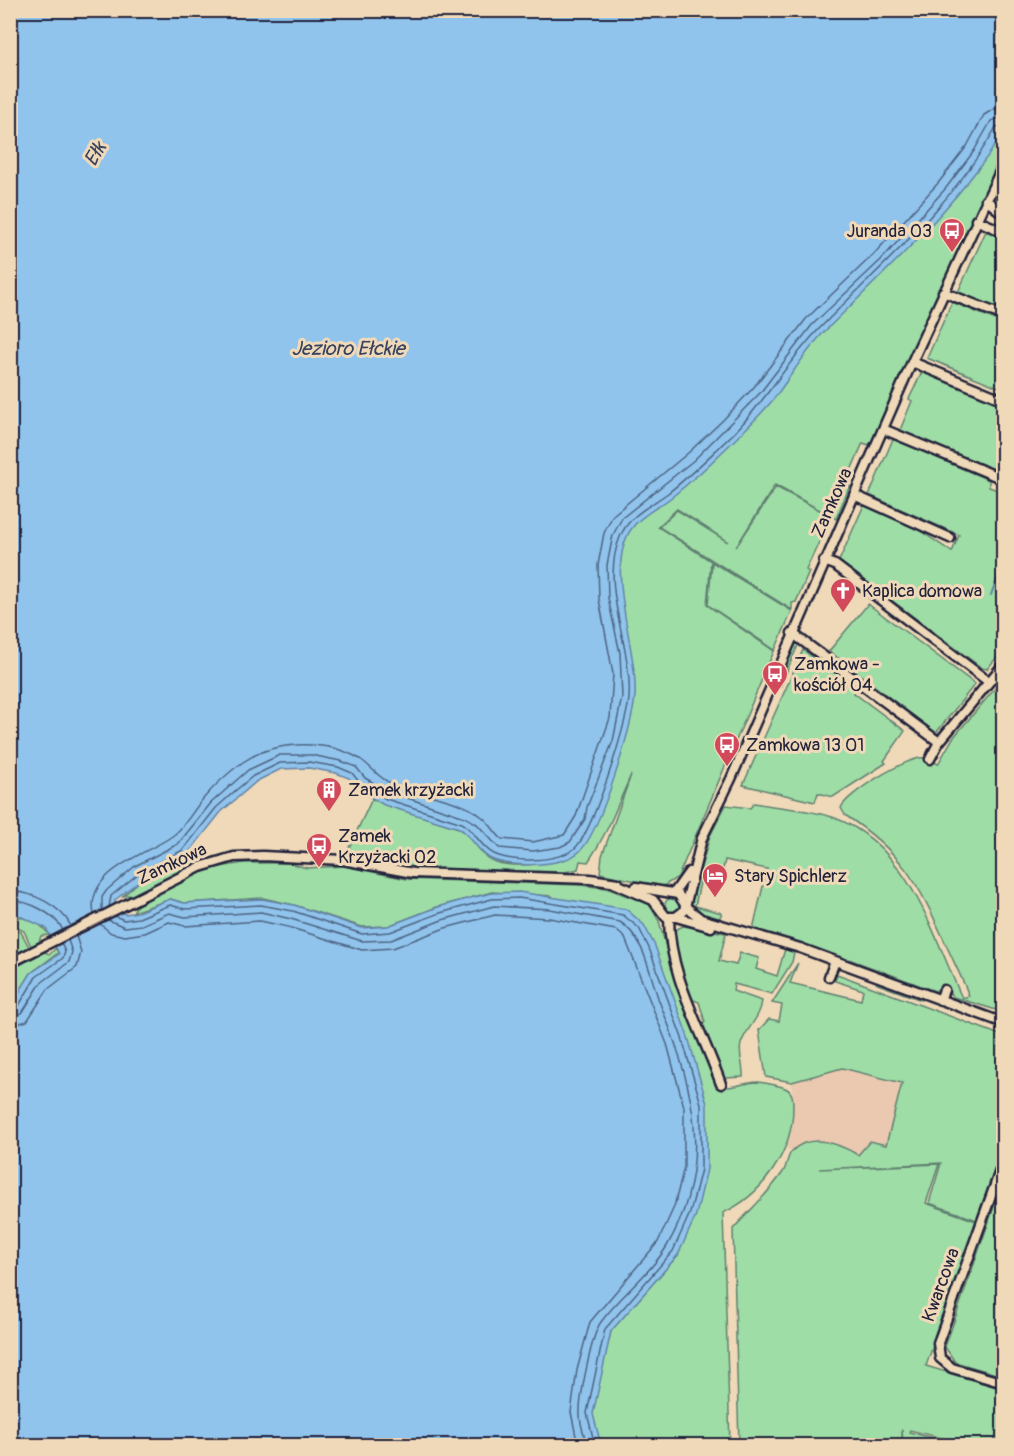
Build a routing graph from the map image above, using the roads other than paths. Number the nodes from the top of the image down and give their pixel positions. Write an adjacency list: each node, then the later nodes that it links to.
1 (1004, 163): 2 (street, Zamkowa)
2 (986, 200): 3 (street); 4 (street, Zamkowa)
3 (1004, 214)
4 (976, 220): 5 (street); 6 (street, Zamkowa)
5 (1004, 232)
6 (943, 292): 7 (street); 8 (street, Zamkowa)
7 (1004, 316)
8 (912, 362): 9 (street); 10 (street, Zamkowa)
9 (1004, 399)
10 (883, 429): 11 (street); 12 (street, Zamkowa)
11 (1003, 479)
12 (854, 495): 13 (street); 14 (street, Zamkowa)
13 (950, 538)
14 (824, 561): 15 (street, Zamkowa); 17 (street)
15 (792, 633): 18 (street); 20 (street, Zamkowa)
16 (1004, 664): 17 (street)
17 (989, 682): 18 (street)
18 (939, 742): 19 (street)
19 (930, 759)
20 (696, 859): 22 (street, Zamkowa); 23 (street, Zamkowa)
21 (614, 883): 22 (street, Zamkowa); 24 (street, Zamkowa); 28 (street, Zamkowa)
22 (671, 893): 23 (street); 24 (street)
23 (685, 905): 25 (street); 26 (street)
24 (660, 907): 25 (street)
25 (673, 918): 26 (street); 33 (street)
26 (735, 929): 27 (street)
27 (835, 961): 29 (street); 31 (street)
28 (10, 963)
29 (829, 977)
30 (944, 990): 31 (street)
31 (940, 1000): 32 (street)
32 (1004, 1023)
33 (721, 1084)
34 (1004, 1160): 35 (street, Kwarcowa)
35 (1004, 1383)

